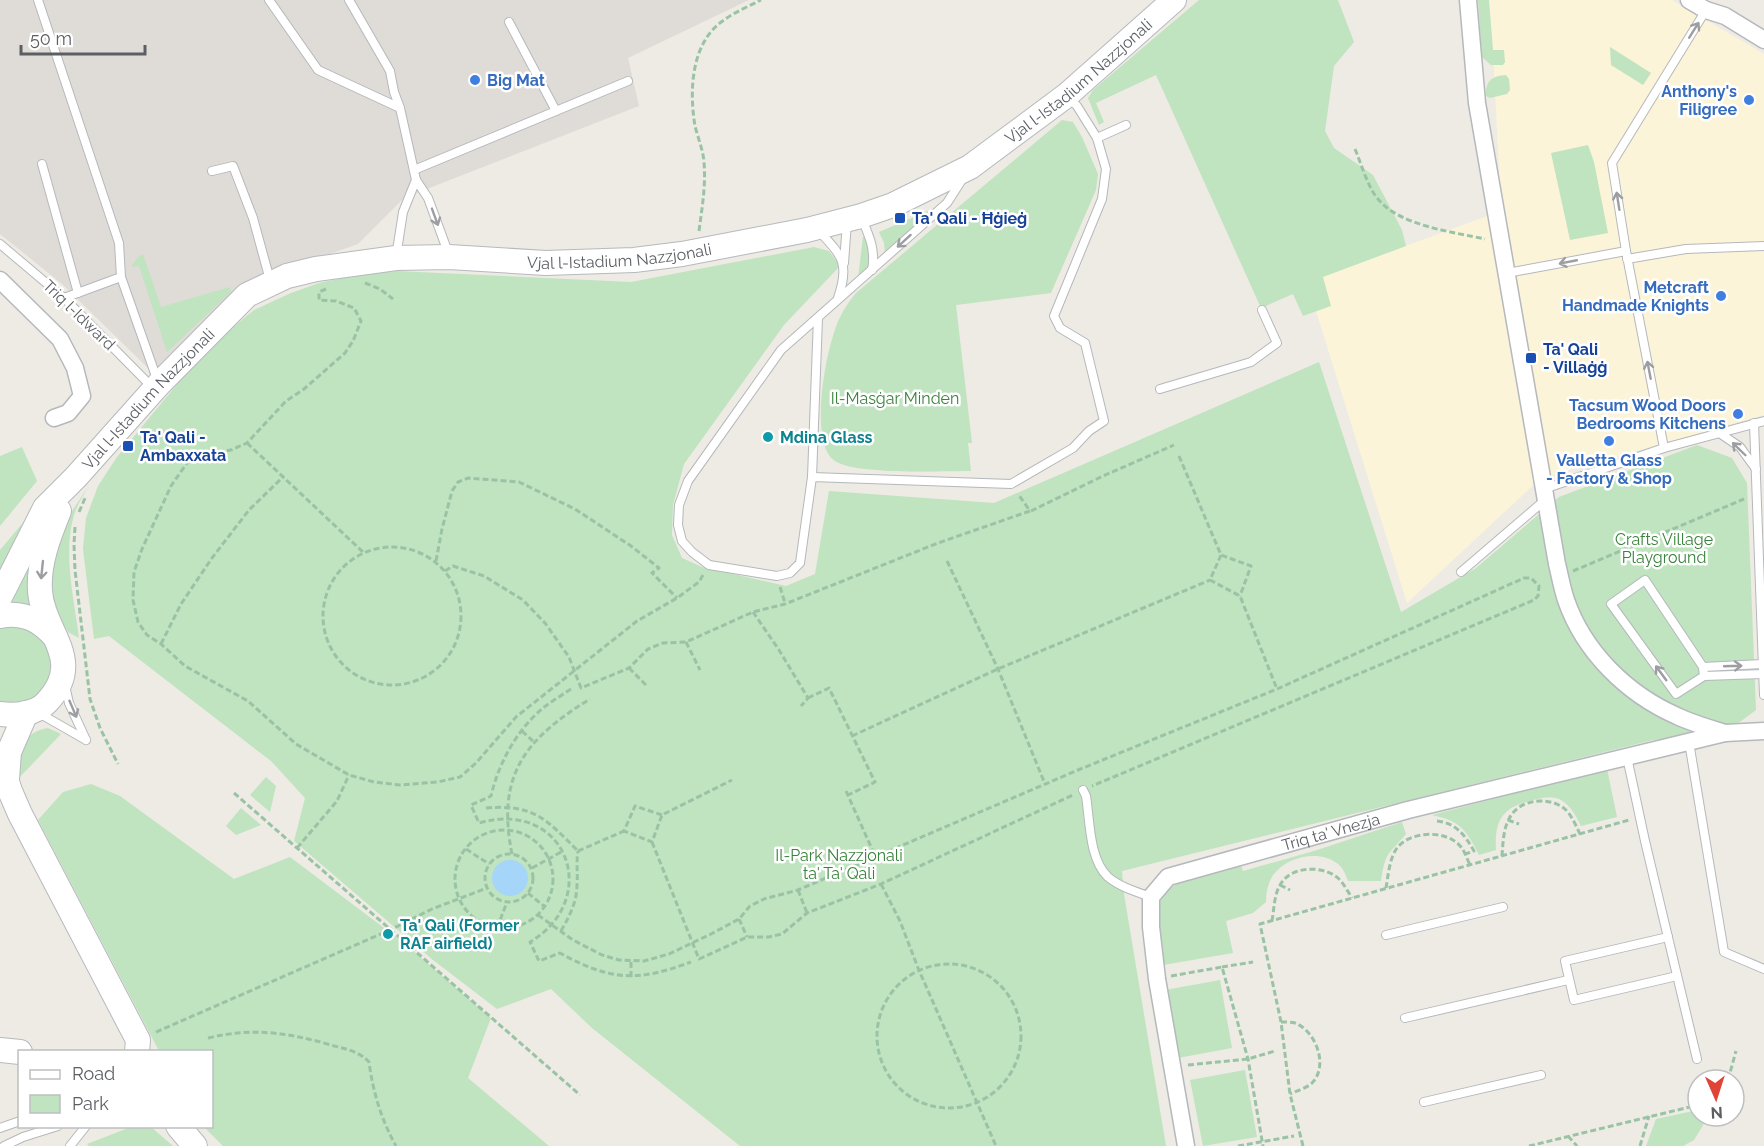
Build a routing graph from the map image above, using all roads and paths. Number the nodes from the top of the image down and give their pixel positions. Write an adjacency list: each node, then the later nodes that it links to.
1 (38, 0): 35 (lane)
2 (269, 0): 13 (lane)
3 (349, 0): 13 (lane)
4 (761, 0): 28 (path)
5 (1174, 0): 12 (main road, Vjal l-Istadium Nazzjonali)
6 (1468, 0): 25 (street)
7 (1689, 0): 8 (street)
8 (1706, 10): 10 (street); 29 (lane, one-way to 8)
9 (509, 22): 14 (lane)
10 (1764, 40)
11 (628, 81): 14 (lane)
12 (1067, 95): 16 (lane); 19 (main road, Vjal l-Istadium Nazzjonali)
13 (400, 108): 20 (lane)
14 (556, 111): 20 (lane)
15 (1126, 125): 16 (lane)
16 (1097, 138): 60 (lane)
17 (1354, 149): 25 (path)
18 (42, 164): 40 (lane)
19 (970, 167): 23 (main road, Vjal l-Istadium Nazzjonali); 33 (lane, one-way to 33)
20 (414, 170): 22 (lane)
21 (212, 171): 37 (lane)
22 (416, 180): 30 (lane, one-way to 30); 31 (lane)
23 (854, 218): 24 (main road, Vjal l-Istadium Nazzjonali); 32 (lane); 33 (lane)
24 (816, 228): 28 (main road, Vjal l-Istadium Nazzjonali); 32 (lane)
25 (1500, 242): 34 (street)
26 (0, 244): 41 (lane, Triq l-Idward)
27 (1764, 246): 29 (lane)
28 (697, 251): 30 (main road, Vjal l-Istadium Nazzjonali)
29 (1627, 255): 34 (lane, one-way to 34); 54 (lane, one-way to 29)
30 (449, 257): 31 (main road, Vjal l-Istadium Nazzjonali)
31 (396, 258): 37 (main road, Vjal l-Istadium Nazzjonali)
32 (844, 267): 43 (lane)
33 (872, 270): 43 (lane)
34 (1507, 273): 61 (street)
35 (121, 277): 40 (lane); 46 (lane)
36 (0, 280): 48 (street)
37 (271, 283): 46 (main road, Vjal l-Istadium Nazzjonali)
38 (357, 284): 42 (path)
39 (331, 288): 52 (path)
40 (78, 293): 41 (lane)
41 (64, 298): 46 (lane, Triq l-Idward)
42 (393, 299)
43 (837, 301): 45 (lane)
44 (1262, 310): 47 (lane)
45 (818, 318): 58 (lane); 69 (lane)
46 (156, 386): 59 (main road, Vjal l-Istadium Nazzjonali)
47 (1160, 389)
48 (54, 418)
49 (1764, 421): 50 (lane)
50 (1754, 423): 51 (lane); 56 (lane)
51 (1718, 432): 54 (lane); 56 (lane, one-way to 51)
52 (247, 442): 57 (path); 82 (path)
53 (1174, 445): 63 (path)
54 (1664, 448): 61 (lane)
55 (1179, 456): 65 (path)
56 (1756, 469): 62 (lane)
57 (284, 477): 64 (path); 82 (path)
58 (812, 477): 60 (lane); 72 (lane)
59 (83, 483): 75 (main road); 80 (main road, one-way to 80); 107 (path)
60 (1011, 484): 63 (path)
61 (1545, 494): 71 (lane); 102 (street)
62 (1757, 494): 66 (path); 83 (lane)
63 (1030, 511): 77 (path)
64 (364, 552): 68 (path); 70 (path)
65 (1221, 555): 73 (path); 74 (path)
66 (1602, 559)
67 (947, 561): 85 (path)
68 (436, 562): 70 (path); 76 (path)
69 (709, 565): 72 (lane); 76 (path)
70 (445, 571): 87 (path)
71 (1461, 572)
72 (777, 576): 77 (path)
73 (1210, 580): 74 (path); 85 (path)
74 (1240, 596): 93 (path)
75 (0, 597)
76 (677, 598): 87 (path)
77 (785, 604): 78 (path)
78 (753, 612): 81 (path); 95 (path)
79 (0, 616): 80 (main road)
80 (56, 639): 90 (main road)
81 (686, 642): 84 (path); 86 (path)
82 (161, 644): 109 (path)
83 (1763, 664): 88 (lane, one-way to 83); 89 (lane)
84 (629, 668): 87 (path); 91 (path)
85 (998, 669): 103 (path); 111 (path)
86 (700, 670)
87 (573, 671): 109 (path)
88 (1703, 672): 88 (lane, one-way to 88); 89 (lane)
89 (1763, 674): 94 (lane)
90 (62, 676): 98 (main road); 98 (lane, one-way to 98)
91 (647, 686)
92 (571, 689): 100 (path)
93 (1277, 689)
94 (1764, 694)
95 (808, 698): 97 (path); 103 (path)
96 (590, 699): 105 (path)
97 (801, 706)
98 (30, 712): 99 (main road); 108 (main road)
99 (0, 714)
100 (522, 731): 105 (path); 117 (path)
101 (1764, 731): 102 (street, Triq ta' Vnezja)
102 (1725, 733): 104 (street, Triq ta' Vnezja)
103 (852, 736): 133 (path)
104 (1689, 742): 106 (street, Triq ta' Vnezja); 165 (lane)
105 (535, 743): 114 (path)
106 (1627, 757): 144 (street, Triq ta' Vnezja); 158 (lane)
107 (118, 764)
108 (3, 769): 173 (main road)
109 (349, 774): 125 (path)
110 (732, 780): 116 (path)
111 (1045, 785)
112 (1083, 790): 144 (lane)
113 (234, 794): 125 (path)
114 (508, 807): 115 (path); 117 (path); 127 (path)
115 (486, 808)
116 (662, 815): 122 (path); 124 (path)
117 (507, 818): 121 (path); 128 (path)
118 (1508, 820): 120 (path); 123 (path); 131 (path)
119 (1431, 821): 130 (path)
120 (1519, 824)
121 (507, 830): 126 (path); 129 (path); 132 (path)
122 (624, 831): 124 (path); 127 (path)
123 (1580, 834)
124 (652, 842): 159 (path)
125 (297, 848): 154 (path)
126 (465, 848): 134 (path); 145 (path)
127 (578, 851): 155 (path)
128 (563, 852): 132 (path); 168 (path)
129 (512, 854): 134 (path); 136 (path)
130 (1465, 854): 135 (path); 140 (path)
131 (1502, 856)
132 (548, 858): 136 (path); 148 (path)
133 (876, 858)
134 (489, 864): 139 (path)
135 (1470, 864)
136 (532, 868): 143 (path)
137 (881, 884): 164 (path)
138 (1280, 885): 142 (path); 146 (path); 152 (path)
139 (487, 888): 145 (path); 147 (path)
140 (1386, 889)
141 (798, 890): 150 (path)
142 (1290, 890)
143 (528, 893): 147 (path); 148 (path)
144 (1151, 897): 202 (street)
145 (459, 898): 153 (path); 154 (path)
146 (1352, 898)
147 (507, 902): 153 (path)
148 (545, 907): 153 (path)
149 (1503, 907): 156 (lane)
150 (807, 913)
151 (739, 919): 157 (path)
152 (1272, 921)
153 (497, 928)
154 (390, 930): 173 (path); 184 (path)
155 (561, 932)
156 (1386, 935)
157 (747, 937)
158 (1668, 937): 167 (lane); 169 (lane)
159 (692, 944)
160 (631, 962): 168 (path)
161 (691, 962): 168 (path)
162 (1253, 962): 163 (path)
163 (1222, 967): 166 (path); 178 (path)
164 (918, 968): 185 (path); 185 (path); 185 (path)
165 (1764, 969)
166 (1179, 975)
167 (1677, 976): 169 (lane); 179 (lane)
168 (631, 977)
169 (1568, 981): 170 (lane)
170 (1405, 1017)
171 (1281, 1022): 183 (path)
172 (208, 1038): 200 (path)
173 (138, 1046)
174 (0, 1050): 177 (main road)
175 (1275, 1051): 178 (path)
176 (1736, 1051): 181 (path)
177 (18, 1052)
178 (1248, 1059): 180 (path); 196 (path)
179 (1698, 1059)
180 (1197, 1063)
181 (1731, 1068)
182 (1541, 1075): 186 (lane)
183 (1290, 1094)
184 (580, 1095)
185 (976, 1102): 201 (path)
186 (1424, 1102)
187 (1686, 1108): 188 (path)
188 (1649, 1116): 195 (path); 206 (path)
189 (18, 1122): 190 (lane)
190 (0, 1128)
191 (52, 1128): 197 (lane)
192 (84, 1128): 198 (lane)
193 (180, 1128): 199 (main road)
194 (1294, 1136): 196 (path)
195 (1568, 1136): 204 (path); 205 (path)
196 (1263, 1144): 203 (path)
197 (4, 1146)
198 (70, 1146)
199 (195, 1146)
200 (396, 1146)
201 (996, 1146)
202 (1186, 1146)
203 (1238, 1146)
204 (1531, 1146)
205 (1577, 1146)
206 (1640, 1146)

